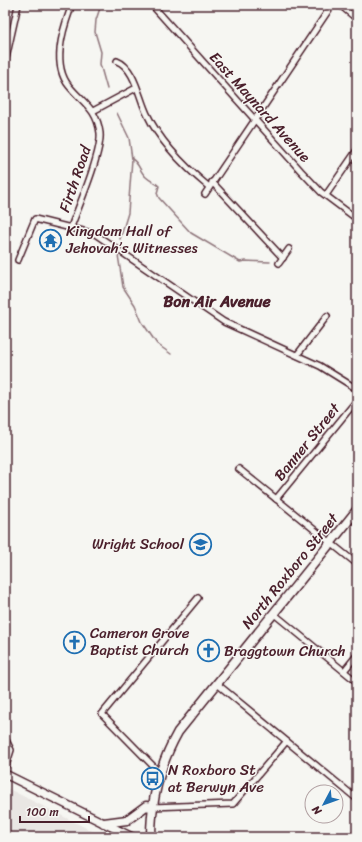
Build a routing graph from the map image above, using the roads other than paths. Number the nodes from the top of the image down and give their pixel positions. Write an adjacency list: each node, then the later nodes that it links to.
1 (18, 5): 8 (street)
2 (152, 5): 11 (street, East Maynard Avenue)
3 (332, 5): 11 (street)
4 (340, 5): 6 (street)
5 (70, 10): 10 (street, Firth Road)
6 (357, 19)
7 (117, 61): 9 (street)
8 (5, 63)
9 (136, 88): 10 (street); 13 (street)
10 (93, 111): 17 (street, Firth Road)
11 (256, 120): 13 (street); 15 (street, East Maynard Avenue)
12 (357, 150): 15 (street)
13 (210, 185): 14 (street); 19 (street)
14 (205, 194)
15 (326, 195): 16 (street, East Maynard Avenue)
16 (357, 219)
17 (72, 227): 20 (street); 23 (street)
18 (289, 249): 19 (street)
19 (283, 258): 21 (street)
20 (18, 260)
21 (278, 264)
22 (327, 316): 23 (street)
23 (297, 355): 24 (street)
24 (357, 389)
25 (357, 400): 27 (street, Banner Street)
26 (239, 469): 27 (street)
27 (276, 499): 29 (street)
28 (357, 510): 29 (main road, North Roxboro Street)
29 (331, 542): 30 (street); 32 (main road, North Roxboro Street)
30 (357, 564)
31 (198, 598): 41 (street)
32 (273, 613): 34 (street); 36 (main road, North Roxboro Street)
33 (357, 655): 34 (street)
34 (344, 671): 35 (street)
35 (357, 682)
36 (216, 683): 38 (street); 41 (main road, North Roxboro Street)
37 (5, 738): 39 (street)
38 (286, 742): 42 (street); 43 (street)
39 (5, 769)
40 (5, 774): 44 (street)
41 (161, 774): 43 (main road, North Roxboro Street)
42 (357, 799)
43 (152, 807): 44 (main road); 46 (main road, North Roxboro Street)
44 (104, 823): 45 (street)
45 (132, 837)
46 (151, 837)

